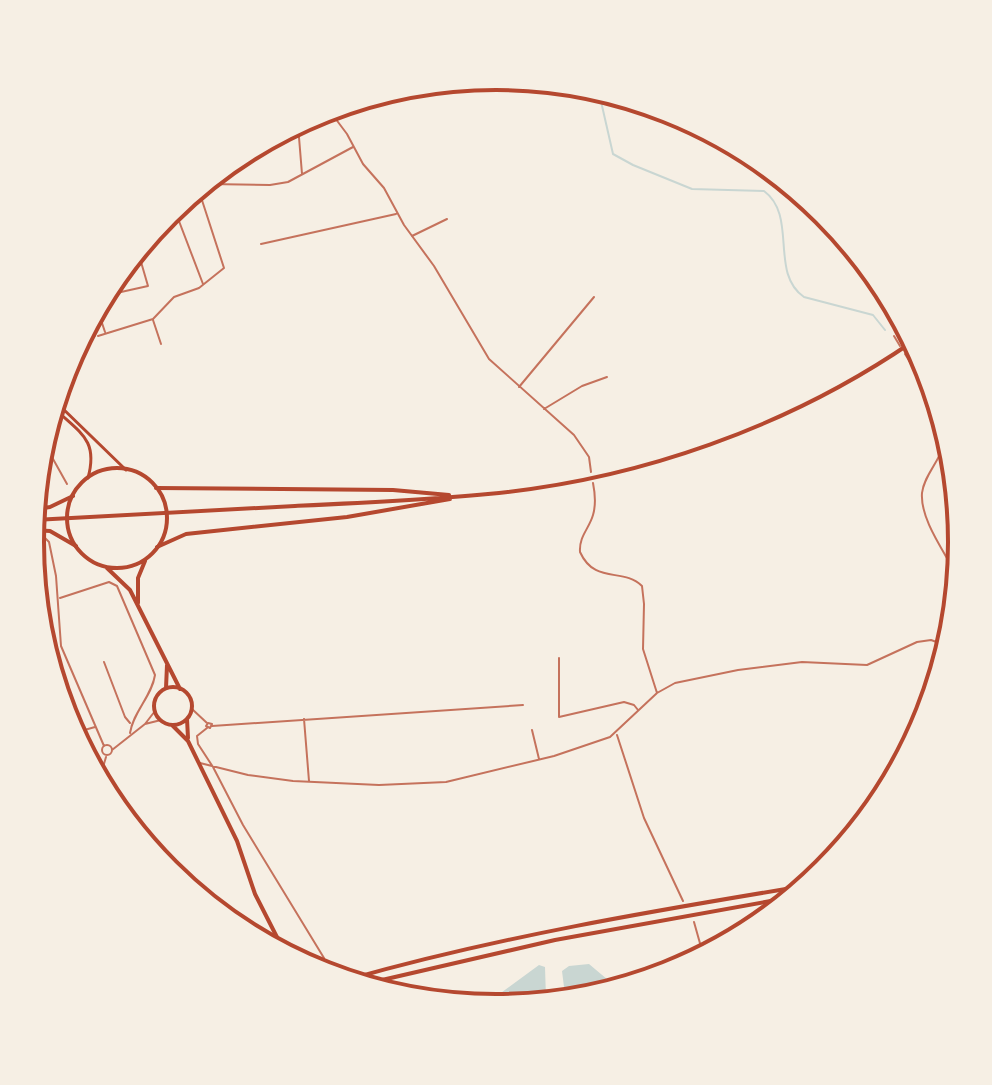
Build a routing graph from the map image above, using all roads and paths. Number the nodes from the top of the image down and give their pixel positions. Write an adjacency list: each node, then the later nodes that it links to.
1 (336, 120): 3 (street)
2 (299, 136): 4 (street)
3 (354, 146): 4 (street); 7 (street)
4 (302, 176): 5 (street)
5 (221, 184)
6 (202, 200): 13 (street)
7 (398, 214): 10 (street); 11 (street)
8 (447, 219): 10 (street)
9 (179, 221): 13 (street)
10 (411, 237): 29 (street)
11 (261, 244)
12 (141, 263): 14 (street)
13 (203, 285): 16 (street)
14 (119, 292)
15 (594, 297): 29 (street)
16 (153, 319): 18 (street); 23 (street)
17 (102, 322): 18 (street)
18 (105, 333): 19 (street)
19 (98, 336): 21 (lane); 22 (lane)
20 (894, 336): 24 (street)
21 (94, 337)
22 (92, 341)
23 (161, 344)
24 (900, 346)
25 (903, 347): 42 (main road)
26 (905, 354): 27 (street)
27 (910, 362)
28 (607, 377): 31 (street)
29 (519, 387): 31 (street)
30 (64, 410): 35 (main road)
31 (544, 410): 36 (street)
32 (62, 416): 37 (main road)
33 (939, 454): 49 (street)
34 (52, 458): 39 (street)
35 (126, 470): 37 (main road); 40 (main road)
36 (591, 472)
37 (88, 478): 41 (main road)
38 (593, 483): 60 (street)
39 (67, 484)
40 (156, 488): 42 (main road); 48 (main road)
41 (73, 496): 43 (main road); 47 (main road)
42 (456, 497): 44 (main road); 48 (main road)
43 (46, 508)
44 (45, 519)
45 (44, 531): 47 (main road)
46 (44, 538): 52 (street)
47 (76, 546): 51 (main road)
48 (157, 547): 50 (main road)
49 (947, 557)
50 (146, 558): 51 (main road); 53 (main road)
51 (105, 566): 53 (main road)
52 (58, 599): 68 (street); 73 (street)
53 (139, 605): 57 (main road)
54 (937, 642): 60 (street)
55 (559, 658): 63 (street)
56 (104, 662): 68 (street)
57 (167, 662): 58 (main road); 59 (main road)
58 (165, 689): 59 (main road); 64 (main road)
59 (180, 689): 62 (main road)
60 (657, 693): 63 (street)
61 (523, 705): 66 (street)
62 (192, 709): 65 (main road); 69 (street)
63 (638, 710): 78 (street)
64 (155, 711): 67 (main road); 70 (street)
65 (187, 719): 71 (main road); 79 (main road)
66 (304, 719): 72 (street); 89 (street)
67 (161, 720): 70 (street); 71 (main road)
68 (132, 723): 77 (street)
69 (207, 723): 72 (street); 74 (street)
70 (145, 724): 77 (street)
71 (172, 725): 79 (main road)
72 (212, 726): 74 (street)
73 (95, 727): 75 (street); 80 (street)
74 (207, 728): 87 (street)
75 (85, 730)
76 (532, 730): 83 (street)
77 (130, 733): 81 (street)
78 (616, 733): 83 (street); 91 (street)
79 (188, 741): 84 (main road)
80 (104, 746): 81 (street); 82 (street)
81 (112, 750): 82 (street)
82 (106, 755): 85 (street)
83 (539, 759): 89 (street)
84 (198, 762): 86 (street); 88 (main road)
85 (103, 765)
86 (208, 765): 87 (street); 88 (street)
87 (213, 767): 89 (street); 96 (street)
88 (203, 771): 94 (main road)
89 (309, 782)
90 (785, 889): 97 (main road)
91 (683, 901)
92 (771, 901): 98 (main road)
93 (694, 922): 95 (street)
94 (277, 938)
95 (701, 946)
96 (324, 958)
97 (366, 975)
98 (383, 980)

